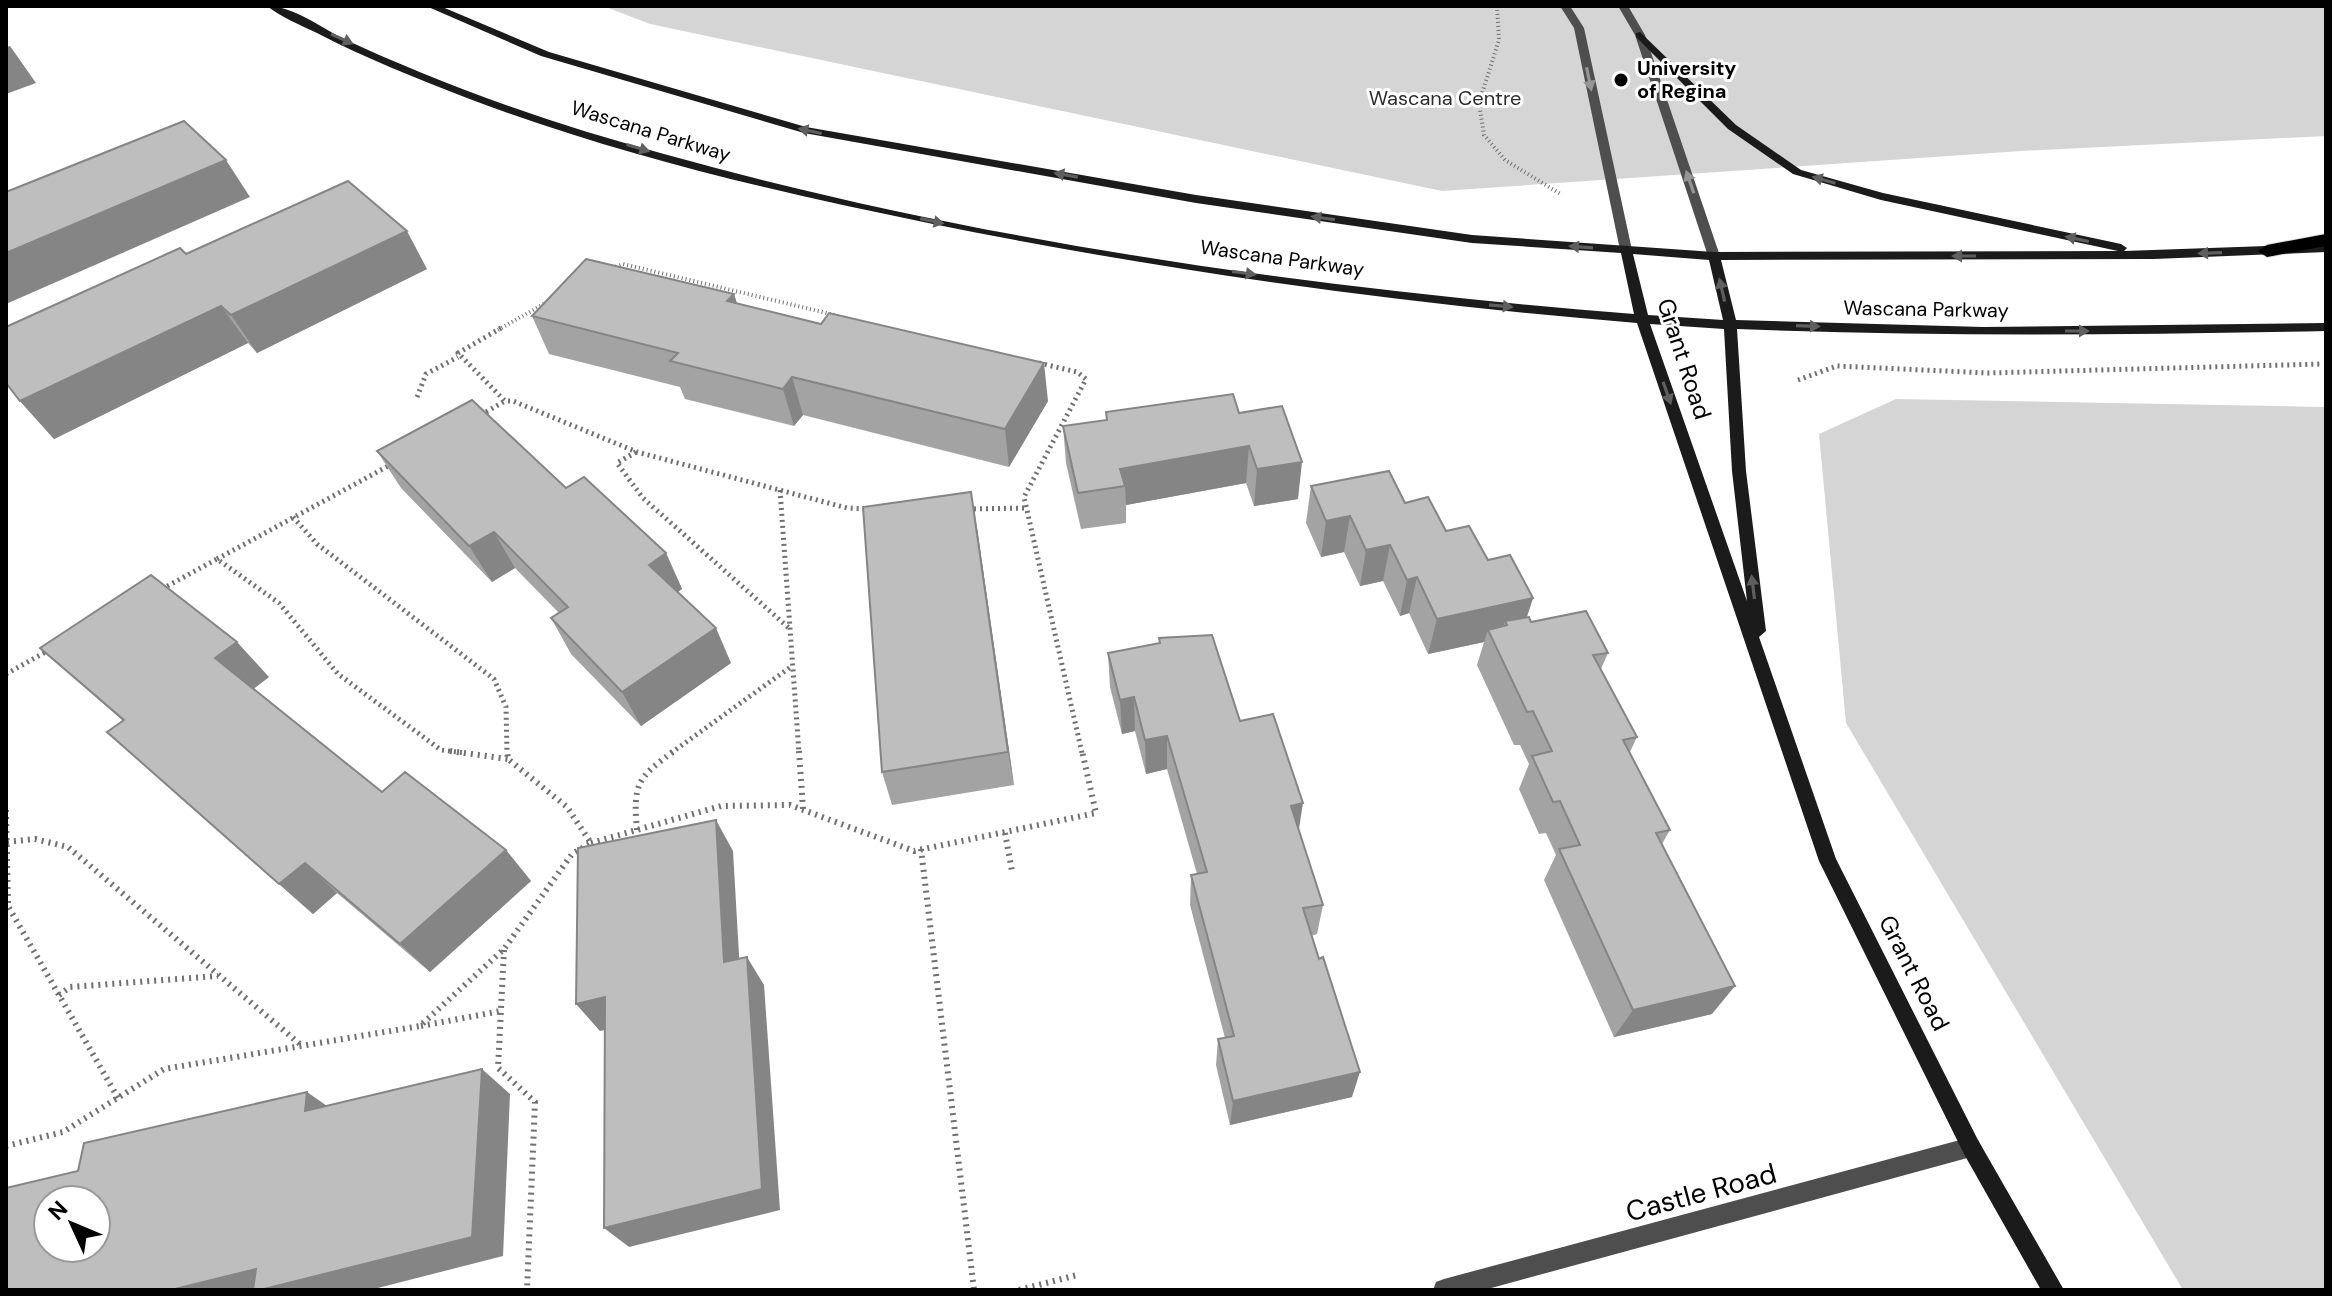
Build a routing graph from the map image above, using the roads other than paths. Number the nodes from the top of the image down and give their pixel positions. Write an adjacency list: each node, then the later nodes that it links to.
1 (272, 6): 12 (main road, Wascana Parkway, one-way to 12)
2 (431, 6): 8 (main road, Wascana Parkway, one-way to 2)
3 (1565, 6): 8 (street, one-way to 8)
4 (1623, 6): 5 (street)
5 (1640, 35): 10 (main road, one-way to 5); 11 (street, one-way to 5)
6 (2326, 240): 9 (highway)
7 (2326, 248): 9 (main road, Wascana Parkway)
8 (1626, 250): 11 (main road, Wascana Parkway); 12 (main road, Grant Road)
9 (2267, 251): 10 (main road, Wascana Parkway, one-way to 10)
10 (2154, 255): 11 (main road, Wascana Parkway, one-way to 11)
11 (1714, 256): 13 (main road, Grant Road, one-way to 11)
12 (1642, 319): 13 (main road, Wascana Parkway); 15 (main road, Grant Road, one-way to 15)
13 (1730, 323): 14 (main road, Wascana Parkway, one-way to 14); 15 (main road, Grant Road, one-way to 13)
14 (2326, 327)
15 (1762, 665): 16 (main road, Grant Road)
16 (1971, 1147): 17 (street, Castle Road); 18 (main road, Grant Road)
17 (1444, 1290)
18 (2053, 1290)

